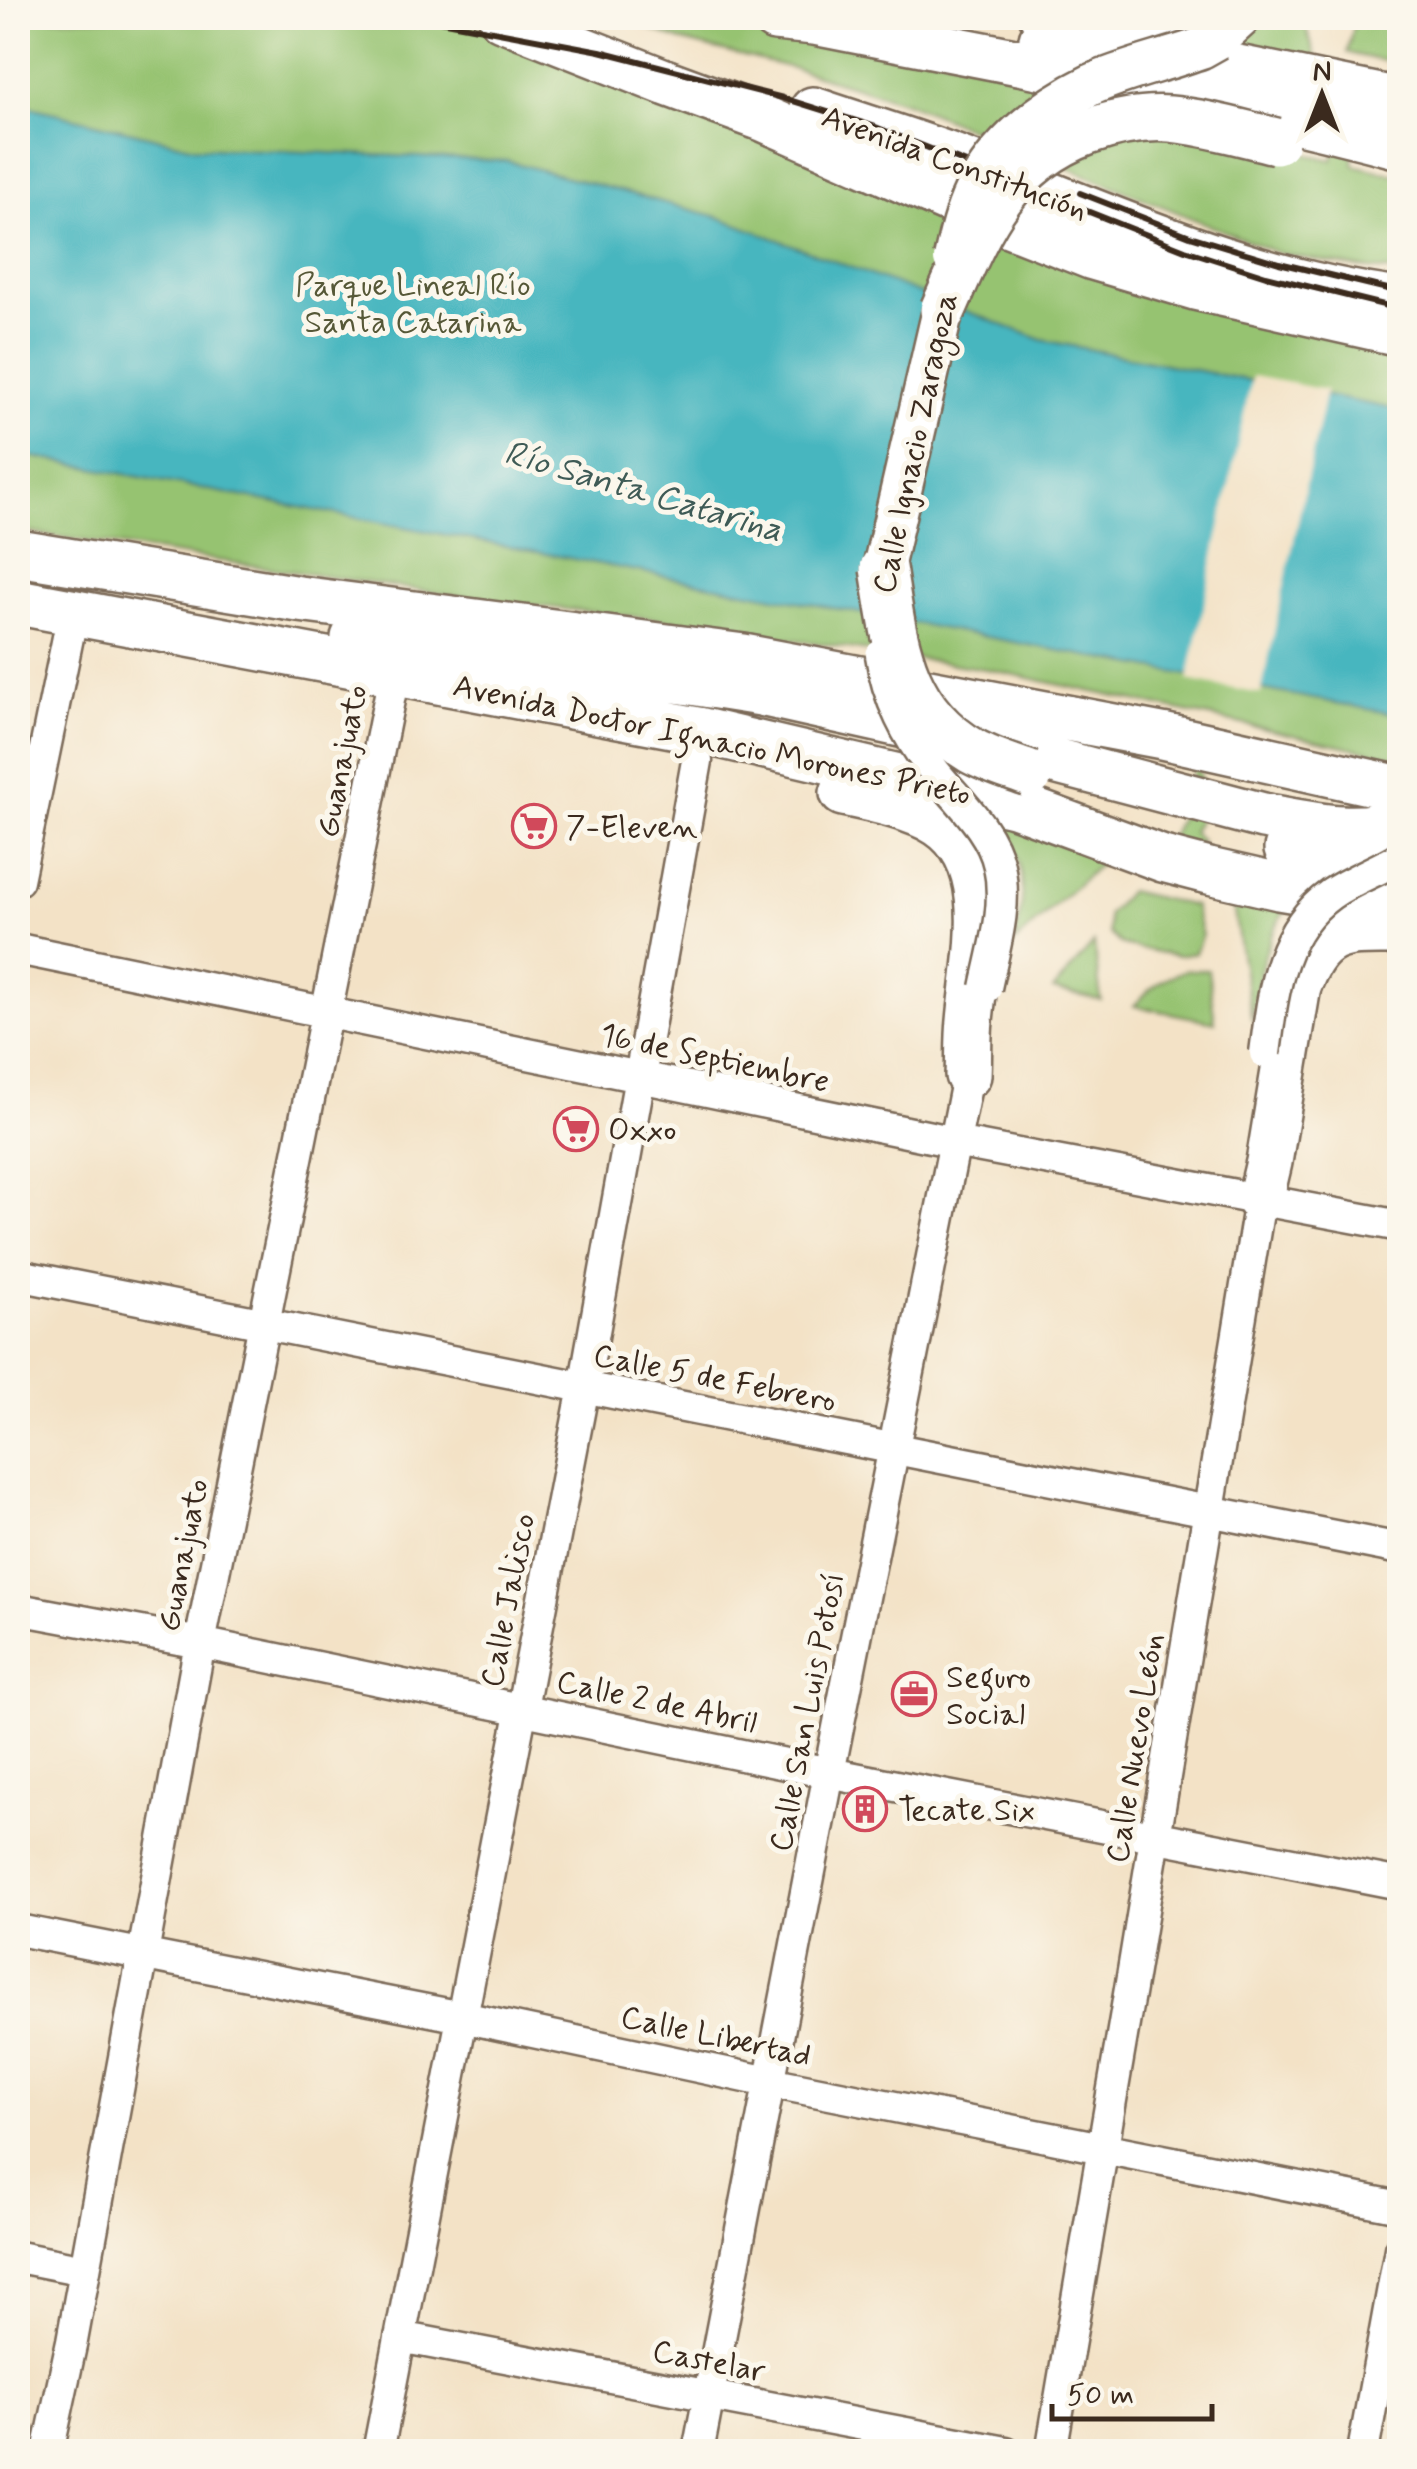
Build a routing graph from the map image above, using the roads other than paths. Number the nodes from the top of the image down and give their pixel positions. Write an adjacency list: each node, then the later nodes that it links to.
1 (502, 18): 11 (highway)
2 (512, 18): 9 (highway, Avenida Constitución)
3 (1035, 18): 5 (street)
4 (795, 19): 6 (highway); 7 (highway)
5 (1214, 25): 10 (main road, Calle Ignacio Zaragoza, bridge)
6 (1400, 102)
7 (1400, 146)
8 (1400, 172): 10 (highway, bridge)
9 (1400, 300)
10 (943, 310): 13 (main road, Calle Ignacio Zaragoza)
11 (1400, 333)
12 (18, 554): 19 (highway, Avenida Doctor Ignacio Morones Prieto)
13 (883, 568): 22 (highway, bridge); 27 (street, Calle Ignacio Zaragoza, bridge)
14 (18, 602): 15 (highway, Avenida Doctor Ignacio Morones Prieto)
15 (74, 613): 16 (highway, Avenida Doctor Ignacio Morones Prieto); 20 (highway); 23 (street)
16 (394, 675): 17 (highway, Avenida Doctor Ignacio Morones Prieto); 28 (street, Guanajuato)
17 (478, 690): 18 (highway); 24 (highway, Avenida Doctor Ignacio Morones Prieto)
18 (697, 761): 29 (highway); 30 (street, Calle Jalisco)
19 (1400, 790)
20 (1400, 820)
21 (1400, 857): 32 (street, Calle Nuevo León, bridge)
22 (1400, 865)
23 (18, 880)
24 (1400, 901)
25 (1400, 932): 32 (highway)
26 (18, 949): 28 (street, 16 de Septiembre)
27 (986, 988): 29 (street, Calle San Luis Potosí)
28 (326, 1013): 30 (street, 16 de Septiembre); 35 (street, Guanajuato)
29 (968, 1075): 31 (street, Calle San Luis Potosí)
30 (640, 1077): 31 (street, 16 de Septiembre); 36 (street, Calle Jalisco)
31 (955, 1142): 32 (street, 16 de Septiembre); 37 (street, Calle San Luis Potosí)
32 (1260, 1200): 33 (street, 16 de Septiembre); 38 (street, Calle Nuevo León)
33 (1400, 1226)
34 (18, 1275): 35 (street, Calle 5 de Febrero)
35 (263, 1323): 36 (street, Calle 5 de Febrero); 41 (street, Guanajuato)
36 (584, 1387): 37 (street, Calle 5 de Febrero); 42 (street, Calle Jalisco)
37 (894, 1447): 38 (street, Calle 5 de Febrero); 43 (street, Calle San Luis Potosí)
38 (1209, 1511): 39 (street, Calle 5 de Febrero); 44 (street, Calle Nuevo León)
39 (1400, 1549)
40 (18, 1609): 41 (street, Calle 2 de Abril)
41 (200, 1644): 42 (street, Calle 2 de Abril); 47 (street, Guanajuato)
42 (522, 1709): 43 (street, Calle 2 de Abril); 48 (street, Calle Jalisco)
43 (829, 1773): 44 (street, Calle 2 de Abril); 49 (street, Calle San Luis Potosí)
44 (1155, 1835): 45 (street, Calle 2 de Abril); 50 (street, Calle Nuevo León)
45 (1400, 1884)
46 (18, 1930): 47 (street, Calle Libertad)
47 (143, 1956): 48 (street, Calle Libertad); 54 (street, Guanajuato)
48 (462, 2018): 49 (street, Calle Libertad); 55 (street, Calle Jalisco)
49 (769, 2082): 50 (street, Calle Libertad); 56 (street, Calle San Luis Potosí)
50 (1102, 2148): 51 (street, Calle Libertad); 61 (street, Calle Nuevo León)
51 (1400, 2207)
52 (1400, 2250): 62 (street)
53 (18, 2258): 54 (street)
54 (84, 2270): 57 (street, Guanajuato)
55 (400, 2337): 56 (street, Castelar); 58 (street, Calle Jalisco)
56 (708, 2397): 59 (street, Calle San Luis Potosí); 60 (street, Castelar)
57 (48, 2452)
58 (378, 2452)
59 (698, 2452)
60 (1006, 2452)
61 (1051, 2452)
62 (1362, 2452)

